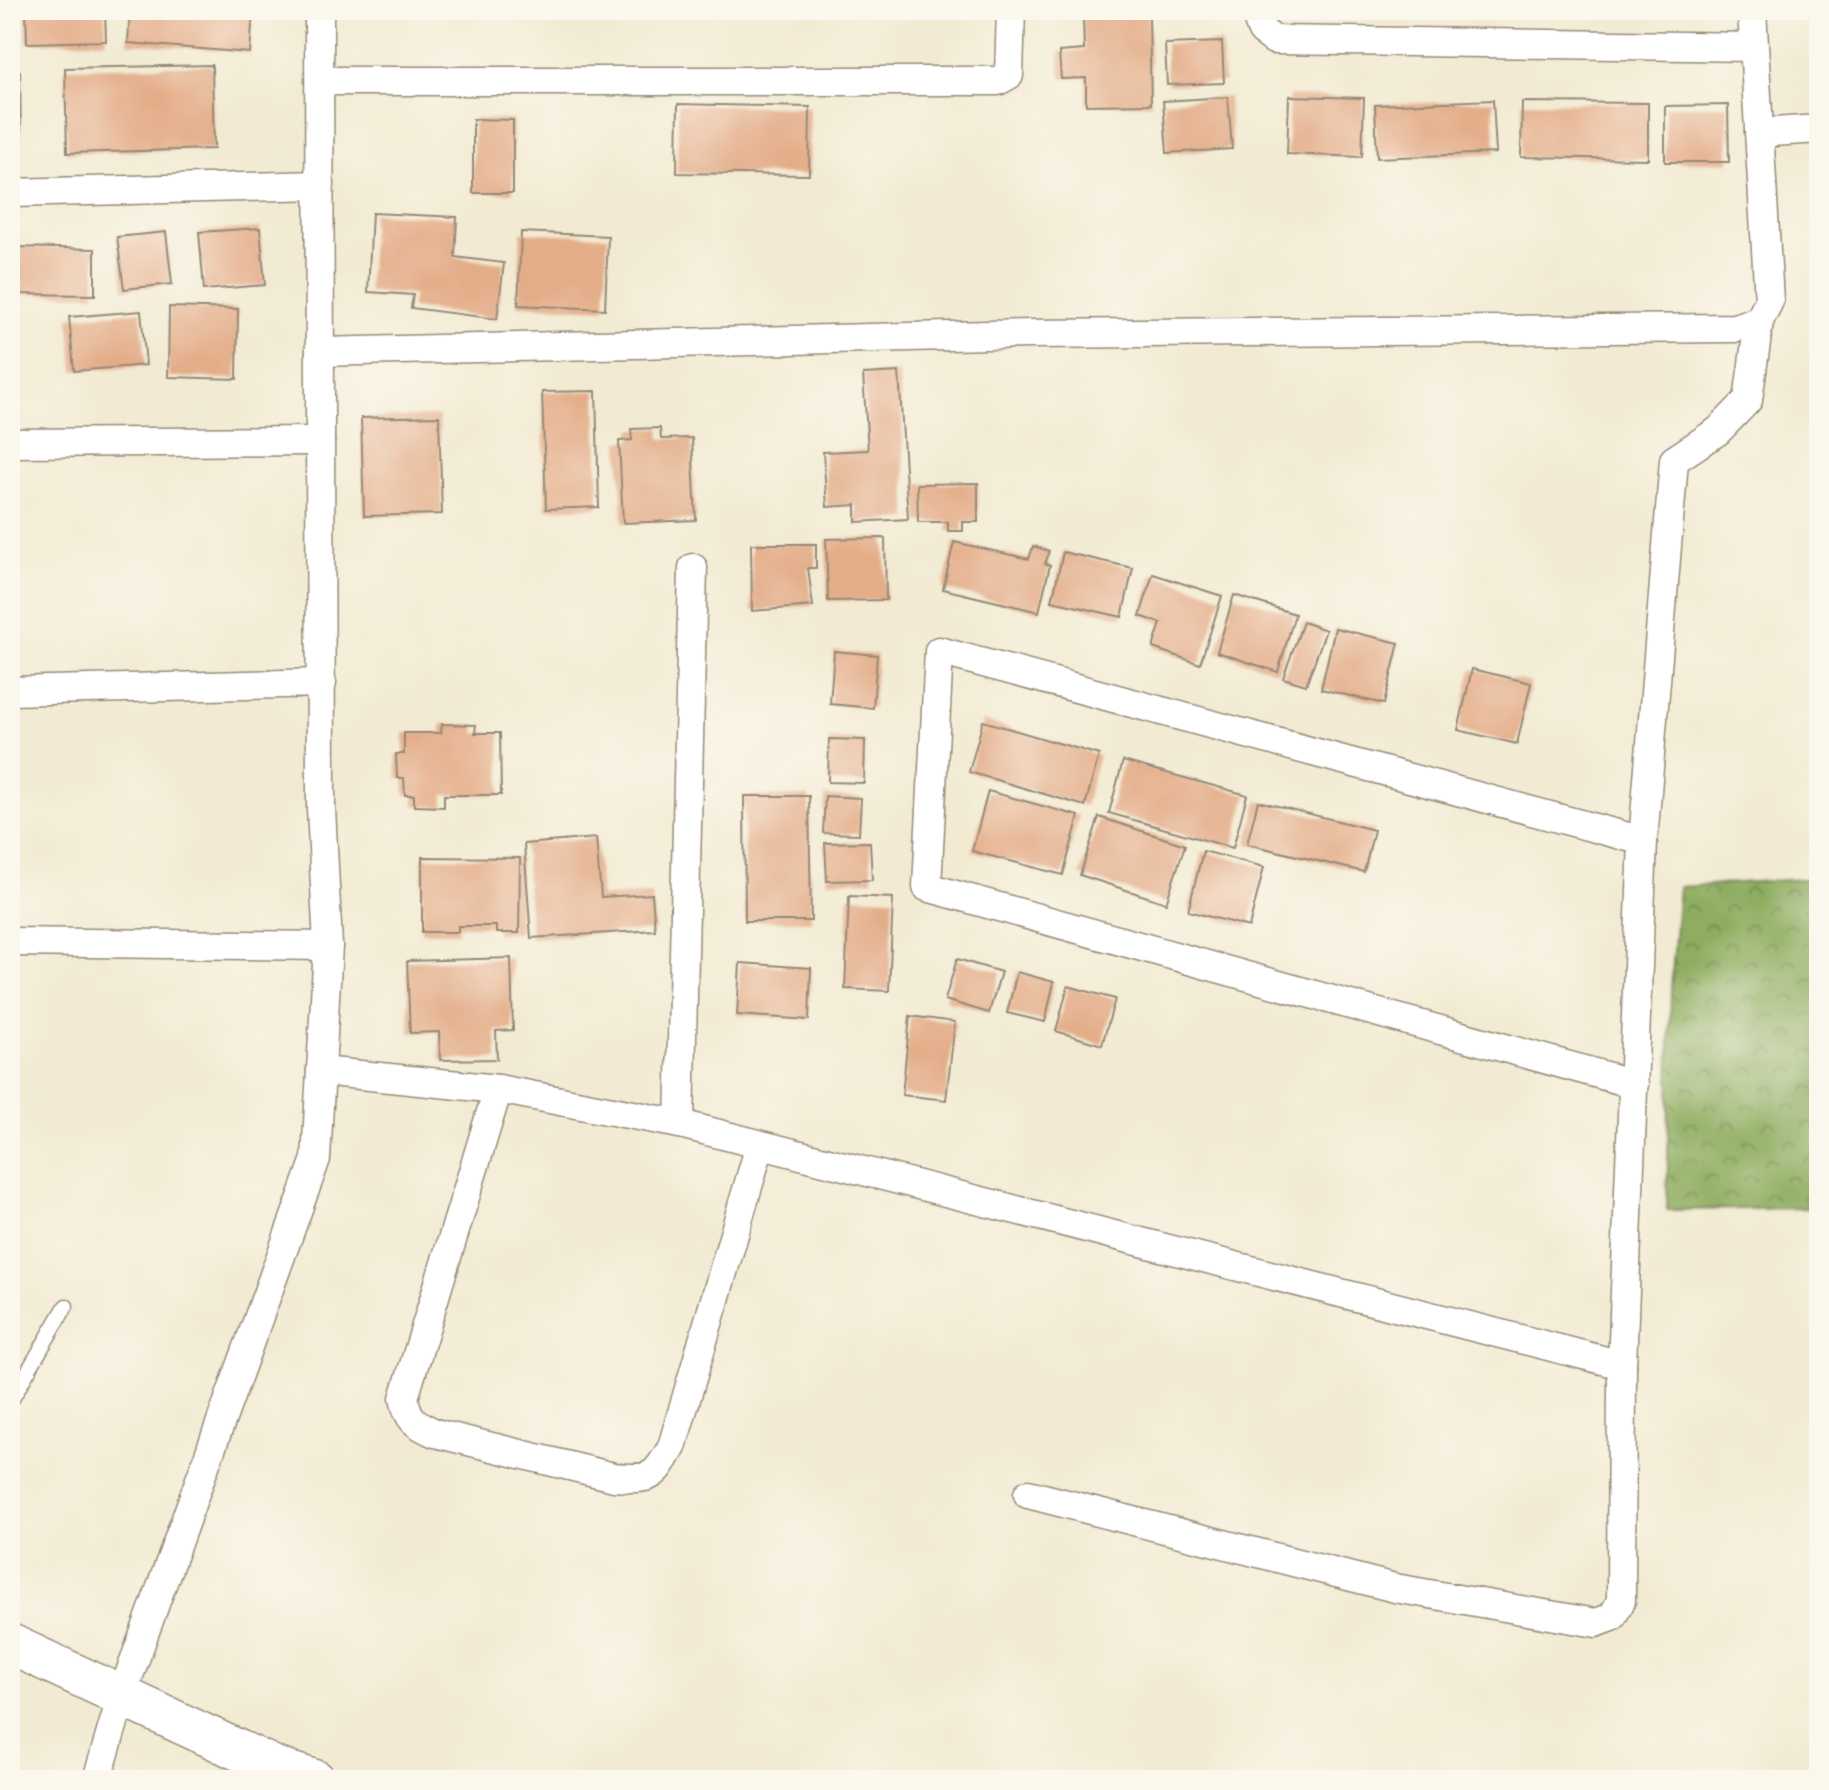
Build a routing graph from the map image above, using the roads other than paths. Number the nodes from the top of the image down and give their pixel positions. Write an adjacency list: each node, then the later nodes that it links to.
1 (319, 10): 6 (street)
2 (1011, 10): 6 (street)
3 (1254, 10): 5 (street)
4 (1752, 10): 5 (street)
5 (1753, 47): 8 (street)
6 (321, 81): 9 (street)
7 (1819, 129): 8 (street)
8 (1759, 133): 11 (street)
9 (320, 185): 10 (street); 12 (street)
10 (10, 193)
11 (1759, 321): 12 (street); 18 (street)
12 (320, 352): 13 (street)
13 (320, 441): 14 (street); 16 (street)
14 (10, 443)
15 (693, 568): 24 (street)
16 (322, 683): 17 (street); 20 (street)
17 (10, 691)
18 (1643, 841): 22 (street); 22 (street)
19 (10, 942): 20 (street)
20 (328, 946): 21 (street)
21 (321, 1071): 23 (street); 31 (street)
22 (1634, 1084): 27 (street)
23 (498, 1089): 24 (street); 25 (street)
24 (680, 1124): 25 (street)
25 (760, 1145): 27 (street)
26 (66, 1306): 28 (lane)
27 (1622, 1365): 29 (street)
28 (10, 1402)
29 (1028, 1494)
30 (10, 1644): 31 (street)
31 (122, 1695): 32 (street); 33 (street)
32 (97, 1780)
33 (315, 1780)

